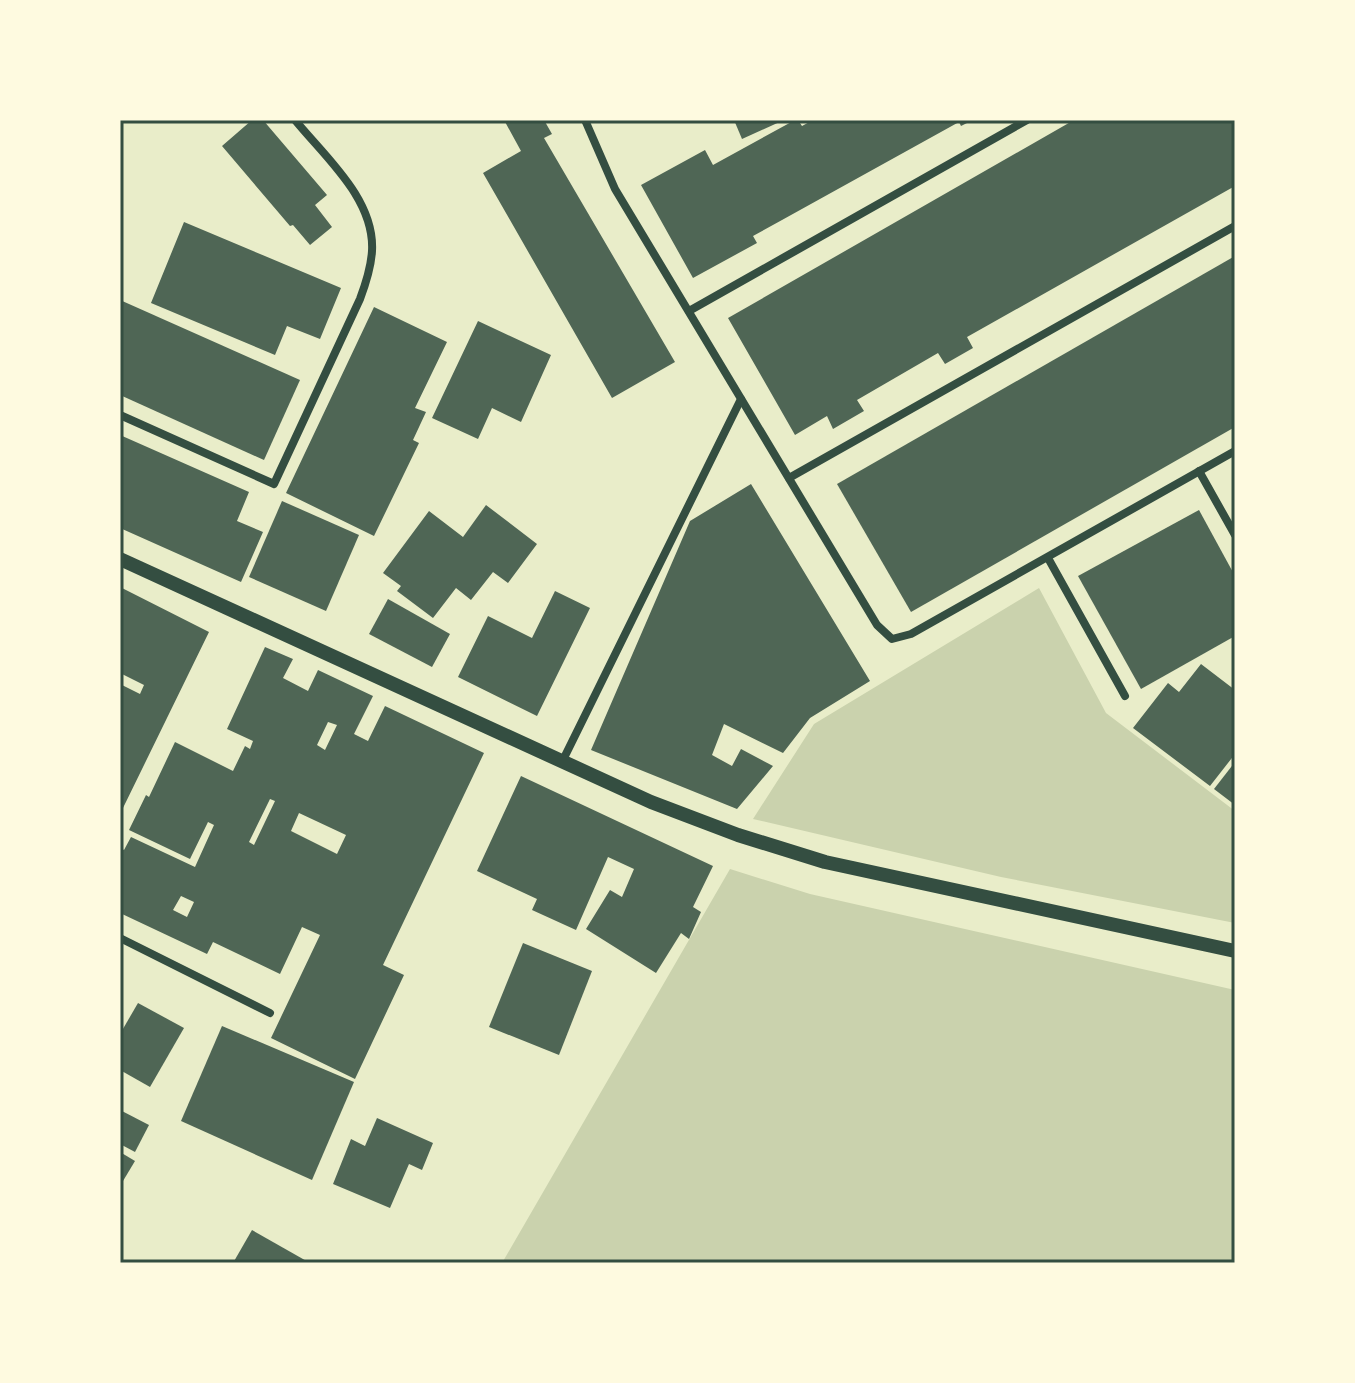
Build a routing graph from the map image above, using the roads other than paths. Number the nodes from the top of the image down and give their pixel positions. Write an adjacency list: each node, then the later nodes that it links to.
1 (295, 120): 7 (street)
2 (585, 120): 5 (street)
3 (1027, 120): 5 (street)
4 (1235, 226): 10 (street)
5 (689, 311): 6 (street)
6 (741, 399): 10 (street); 15 (street)
7 (120, 415)
8 (1235, 451): 9 (street)
9 (1199, 471): 11 (street); 12 (street)
10 (789, 478): 12 (street)
11 (1235, 535)
12 (1048, 558): 14 (street)
13 (120, 559): 15 (street)
14 (1125, 696)
15 (563, 760): 17 (street)
16 (120, 938): 18 (street)
17 (1235, 951)
18 (270, 1013)

